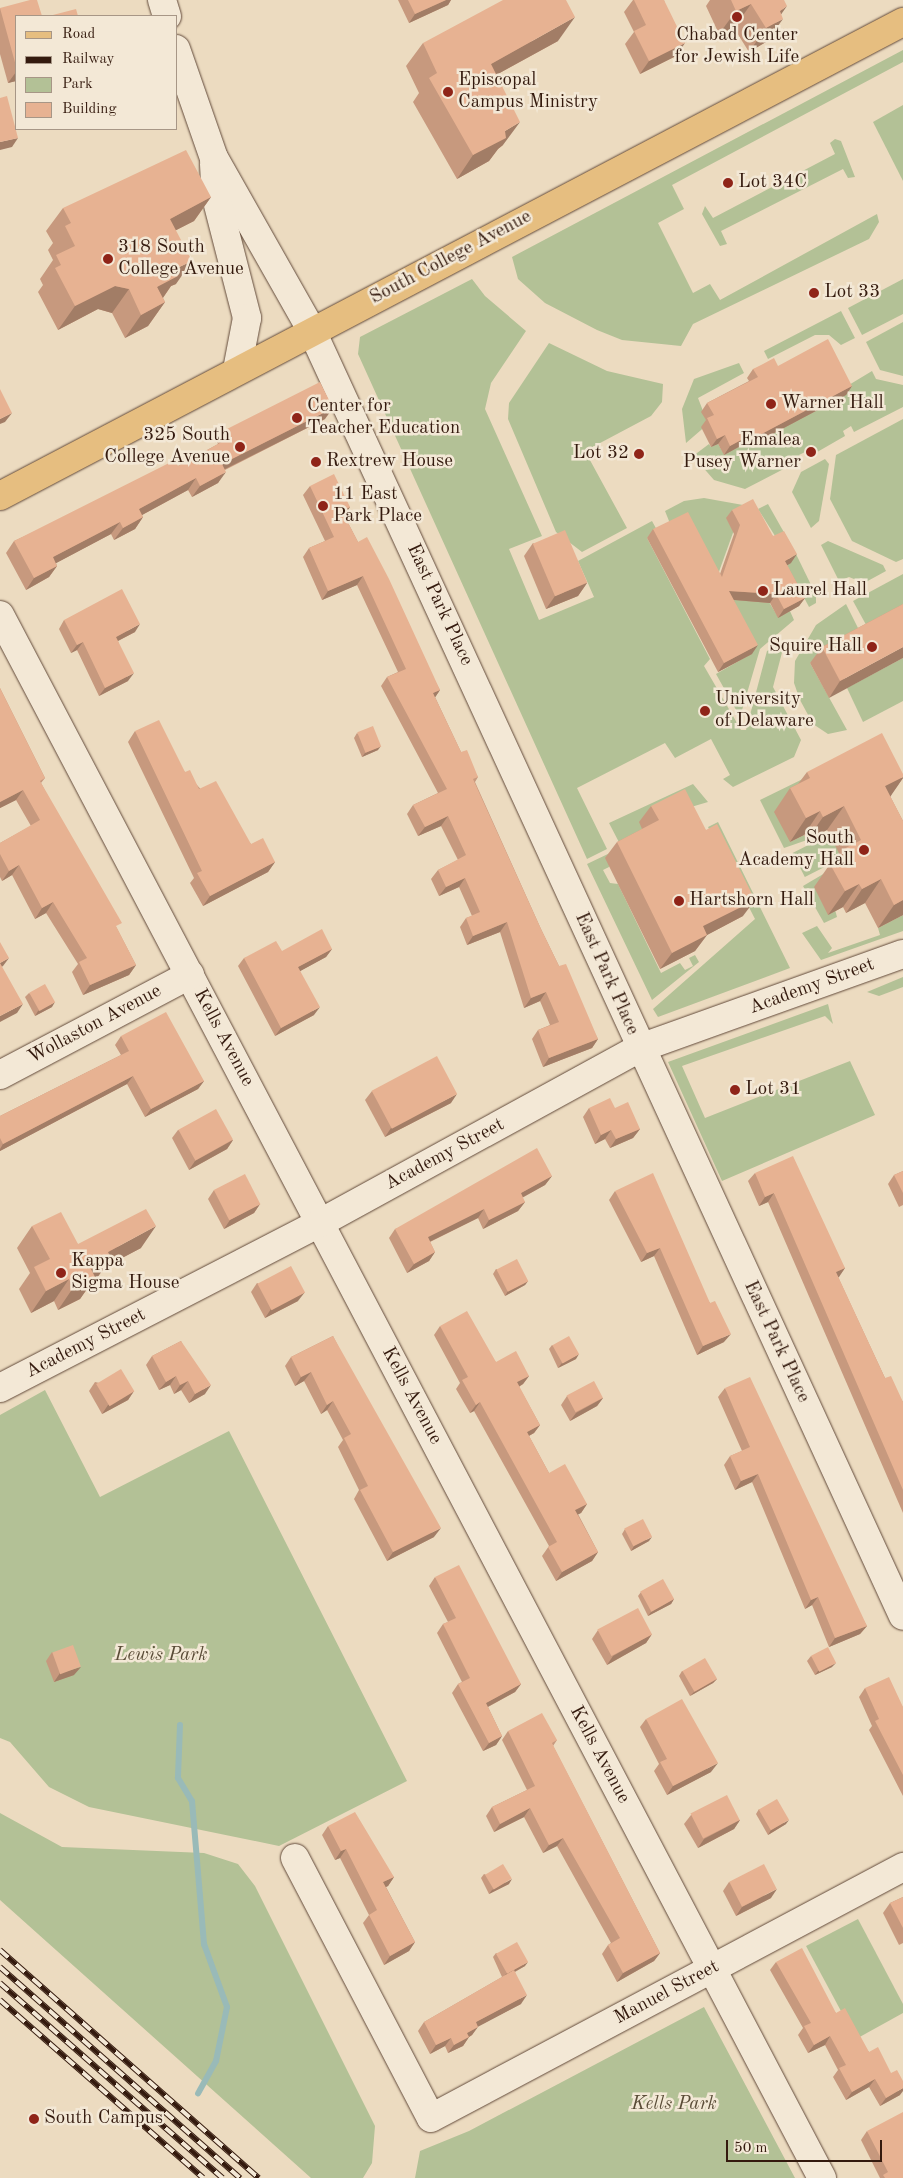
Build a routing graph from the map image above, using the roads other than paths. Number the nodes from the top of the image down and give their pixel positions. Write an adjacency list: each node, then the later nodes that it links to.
1 (162, 0): 2 (street)
2 (167, 15)
3 (903, 22): 6 (main road, South College Avenue)
4 (178, 54): 5 (street)
5 (214, 158): 6 (street, East Park Place); 7 (street)
6 (312, 331): 7 (main road, South College Avenue); 12 (street, East Park Place)
7 (237, 370): 8 (main road, South College Avenue)
8 (0, 496)
9 (0, 615): 11 (street, Kells Avenue)
10 (903, 954): 12 (street, Academy Street)
11 (190, 975): 13 (street, Wollaston Avenue); 14 (street, Kells Avenue)
12 (640, 1048): 14 (street, Academy Street); 16 (street, East Park Place)
13 (0, 1075)
14 (320, 1223): 15 (street, Academy Street); 19 (street, Kells Avenue)
15 (0, 1388)
16 (903, 1616)
17 (296, 1858): 19 (street, Manuel Street)
18 (903, 1868): 19 (street, Manuel Street)
19 (712, 1968): 20 (street, Kells Avenue)
20 (822, 2178)

